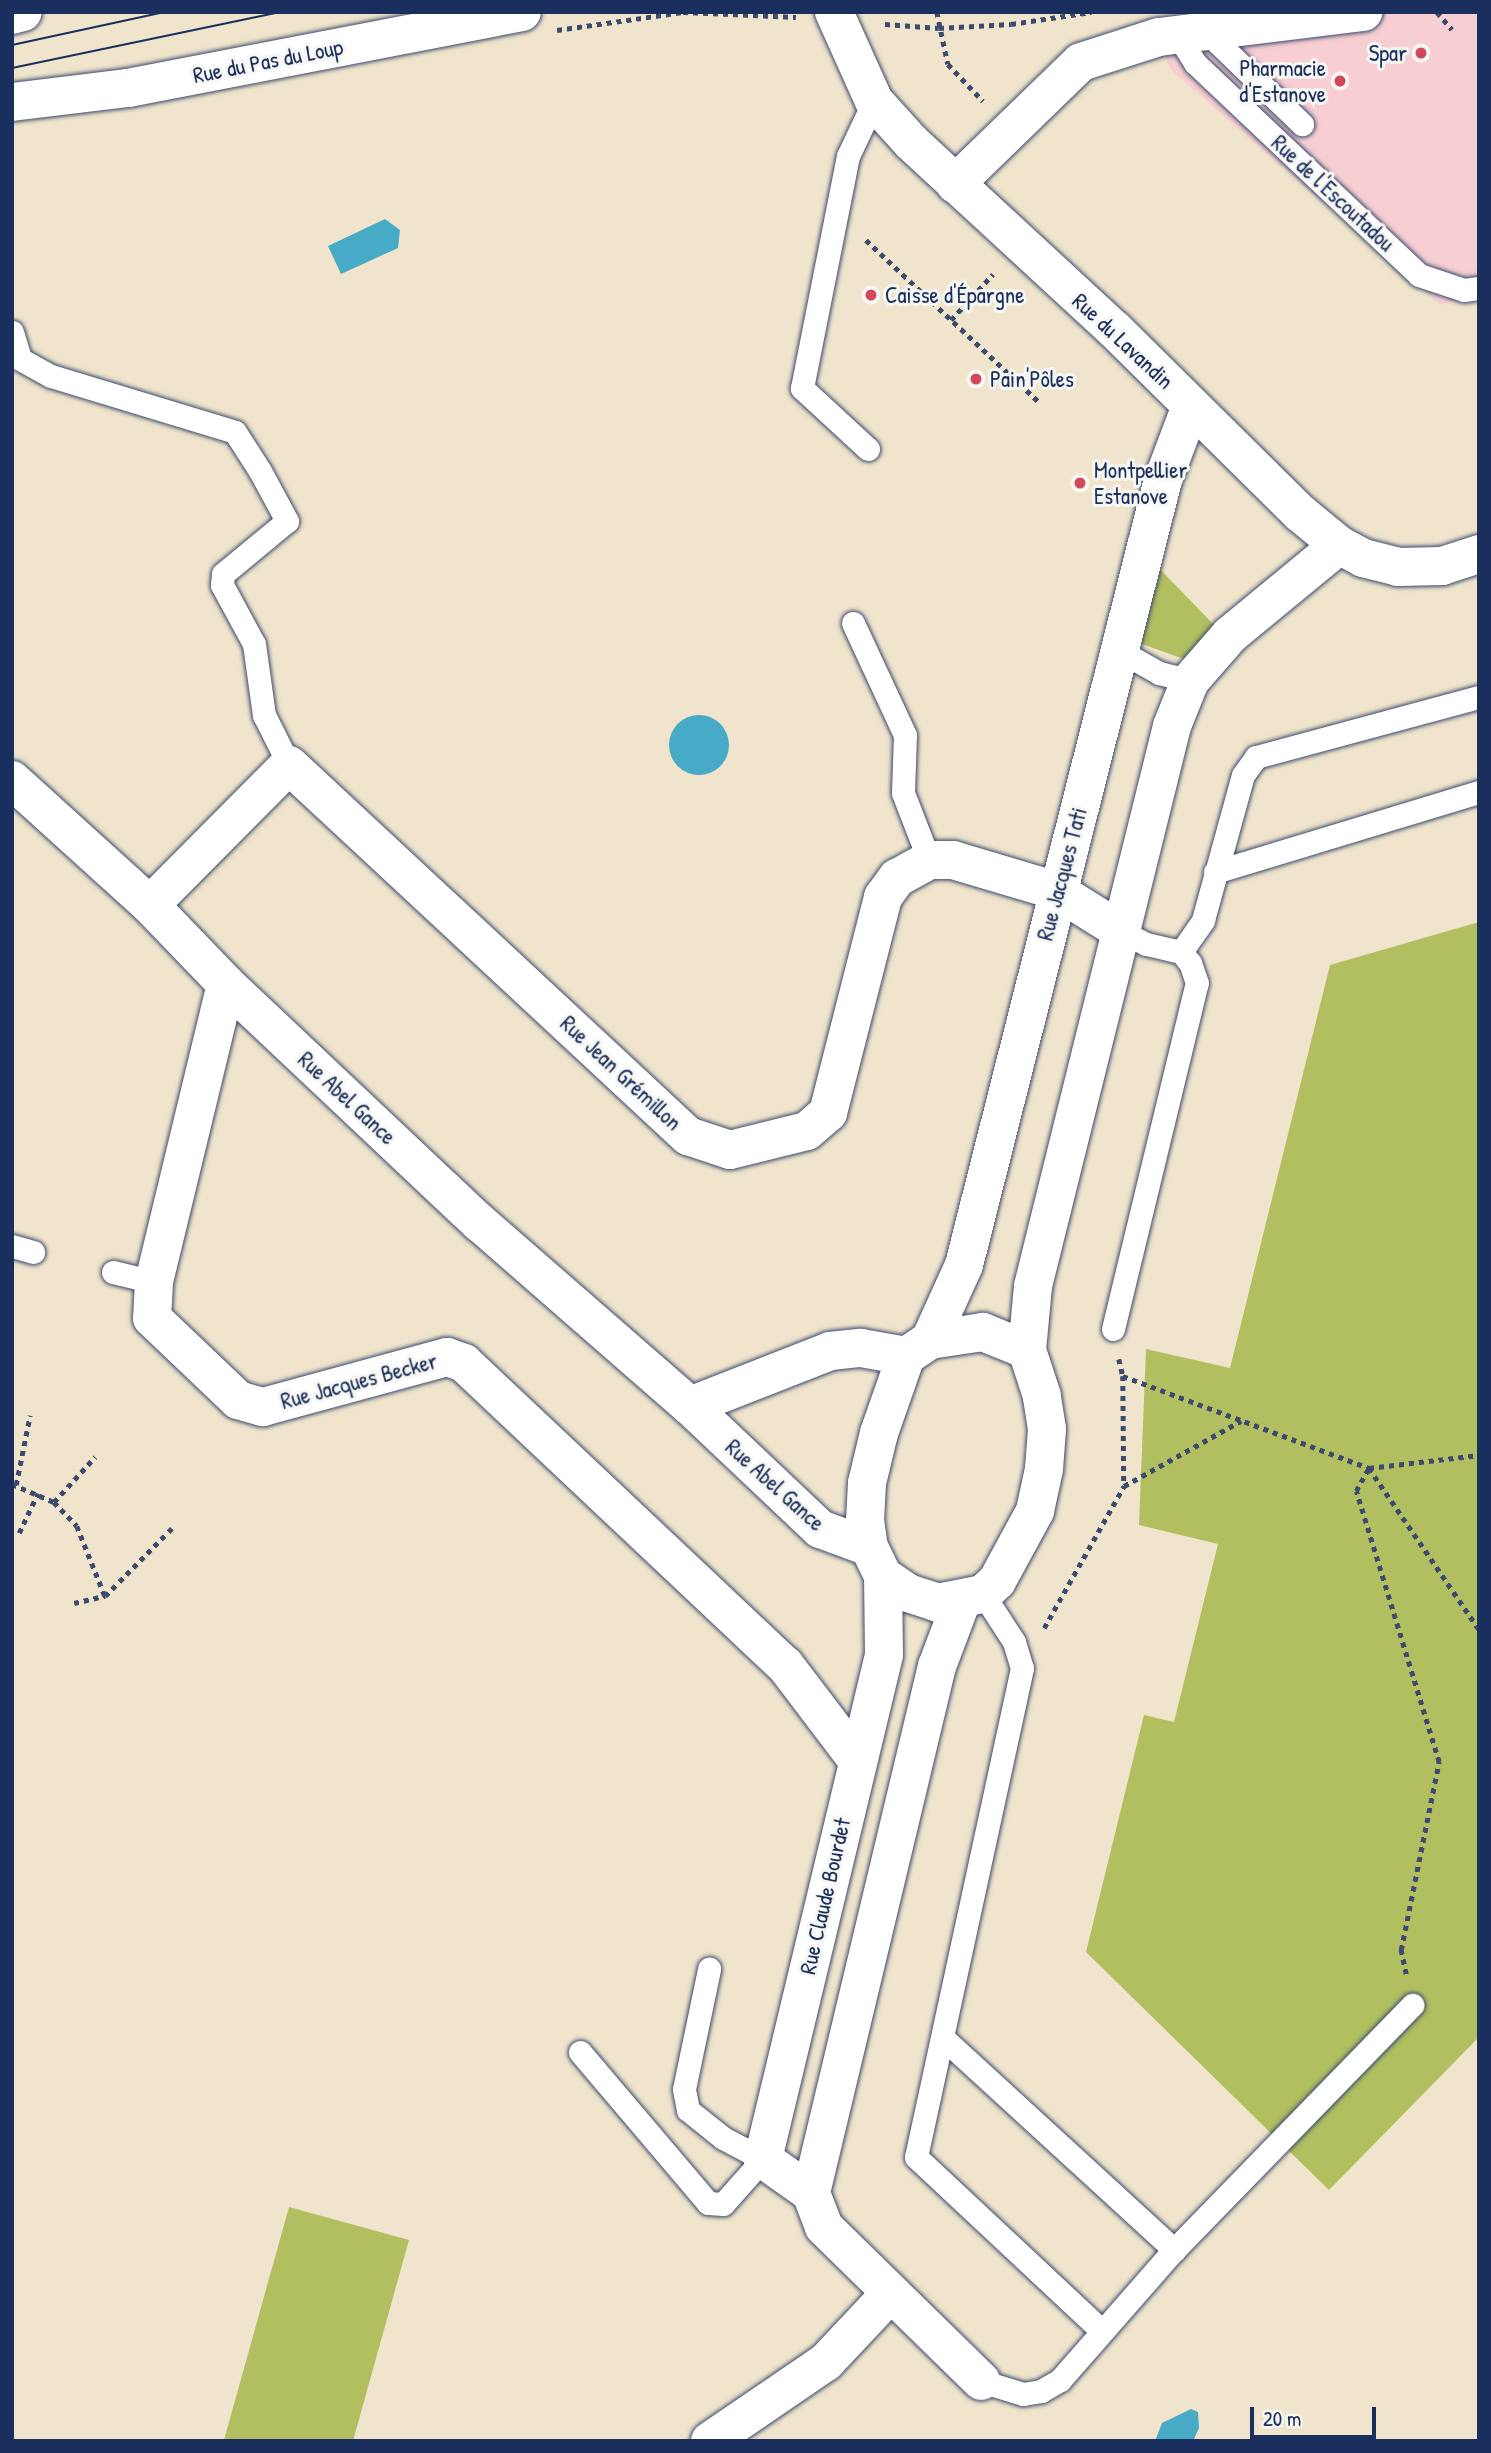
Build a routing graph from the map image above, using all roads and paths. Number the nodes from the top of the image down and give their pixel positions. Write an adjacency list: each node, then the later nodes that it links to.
1 (23, 12): 8 (street)
2 (522, 12): 15 (street, Rue du Pas du Loup)
3 (683, 12): 9 (path)
4 (937, 12): 10 (path)
5 (1091, 12): 10 (path)
6 (1363, 12): 12 (street)
7 (1437, 12): 11 (path)
8 (12, 15)
9 (834, 15): 10 (path); 14 (street, Rue du Lavandin)
10 (939, 28): 13 (path)
11 (1452, 29)
12 (1195, 32): 16 (lane); 17 (street); 20 (lane, Rue de l'Escoutadou)
13 (972, 90)
14 (874, 101): 17 (street, Rue du Lavandin); 18 (lane)
15 (12, 102)
16 (1302, 124)
17 (955, 184): 19 (street, Rue du Lavandin)
18 (834, 211): 21 (path); 25 (lane)
19 (1018, 245): 21 (path); 24 (street, Rue du Lavandin)
20 (1479, 288)
21 (951, 320): 23 (path)
22 (12, 332): 32 (lane)
23 (1039, 402)
24 (1191, 406): 26 (street, Rue du Lavandin); 29 (street, Rue Jacques Tati)
25 (868, 449)
26 (1339, 545): 27 (street, Rue du Lavandin); 30 (street)
27 (1479, 555)
28 (853, 623): 35 (lane)
29 (1120, 651): 30 (lane); 37 (street, Rue Jacques Tati)
30 (1190, 681): 39 (street)
31 (1479, 697): 36 (lane)
32 (289, 765): 35 (street, Rue Jean Grémillon); 38 (street)
33 (12, 780): 38 (street, Rue Abel Gance)
34 (1479, 792): 36 (lane)
35 (929, 860): 37 (street)
36 (1215, 872): 40 (lane)
37 (1057, 891): 39 (street); 45 (street, Rue Jacques Tati)
38 (150, 905): 41 (street, Rue Abel Gance)
39 (1121, 931): 40 (lane); 46 (street)
40 (1181, 952): 44 (lane)
41 (226, 984): 43 (street, Rue Jacques Becker); 48 (street, Rue Abel Gance)
42 (113, 1272): 43 (lane)
43 (154, 1282): 66 (street, Rue Jacques Becker)
44 (1113, 1329): 47 (path)
45 (918, 1348): 46 (street); 48 (street); 60 (street, Rue Jacques Tati)
46 (1027, 1350): 62 (street)
47 (1123, 1376): 50 (path); 55 (path)
48 (691, 1406): 60 (street, Rue Abel Gance)
49 (30, 1415): 54 (path)
50 (1242, 1420): 53 (path); 55 (path)
51 (1479, 1455): 53 (path)
52 (95, 1457): 57 (path)
53 (1370, 1468): 64 (path); 68 (path)
54 (14, 1485): 56 (path)
55 (1124, 1486): 65 (path)
56 (38, 1493): 57 (path); 59 (path)
57 (54, 1502): 61 (path)
58 (172, 1528): 61 (path)
59 (19, 1533)
60 (876, 1561): 62 (street); 66 (street, Rue Claude Bourdet)
61 (105, 1596): 63 (path)
62 (972, 1597): 65 (lane); 72 (street)
63 (74, 1603)
64 (1479, 1629)
65 (1022, 1668): 69 (lane)
66 (857, 1760): 71 (street, Rue Claude Bourdet)
67 (709, 1969): 71 (lane)
68 (1412, 2005): 73 (lane)
69 (943, 2038): 73 (lane); 75 (lane)
70 (580, 2052): 71 (lane)
71 (763, 2159): 72 (street)
72 (811, 2193): 74 (street)
73 (1174, 2250): 75 (lane)
74 (889, 2295): 76 (street); 77 (street)
75 (1102, 2331): 76 (lane)
76 (981, 2381)
77 (710, 2441)

